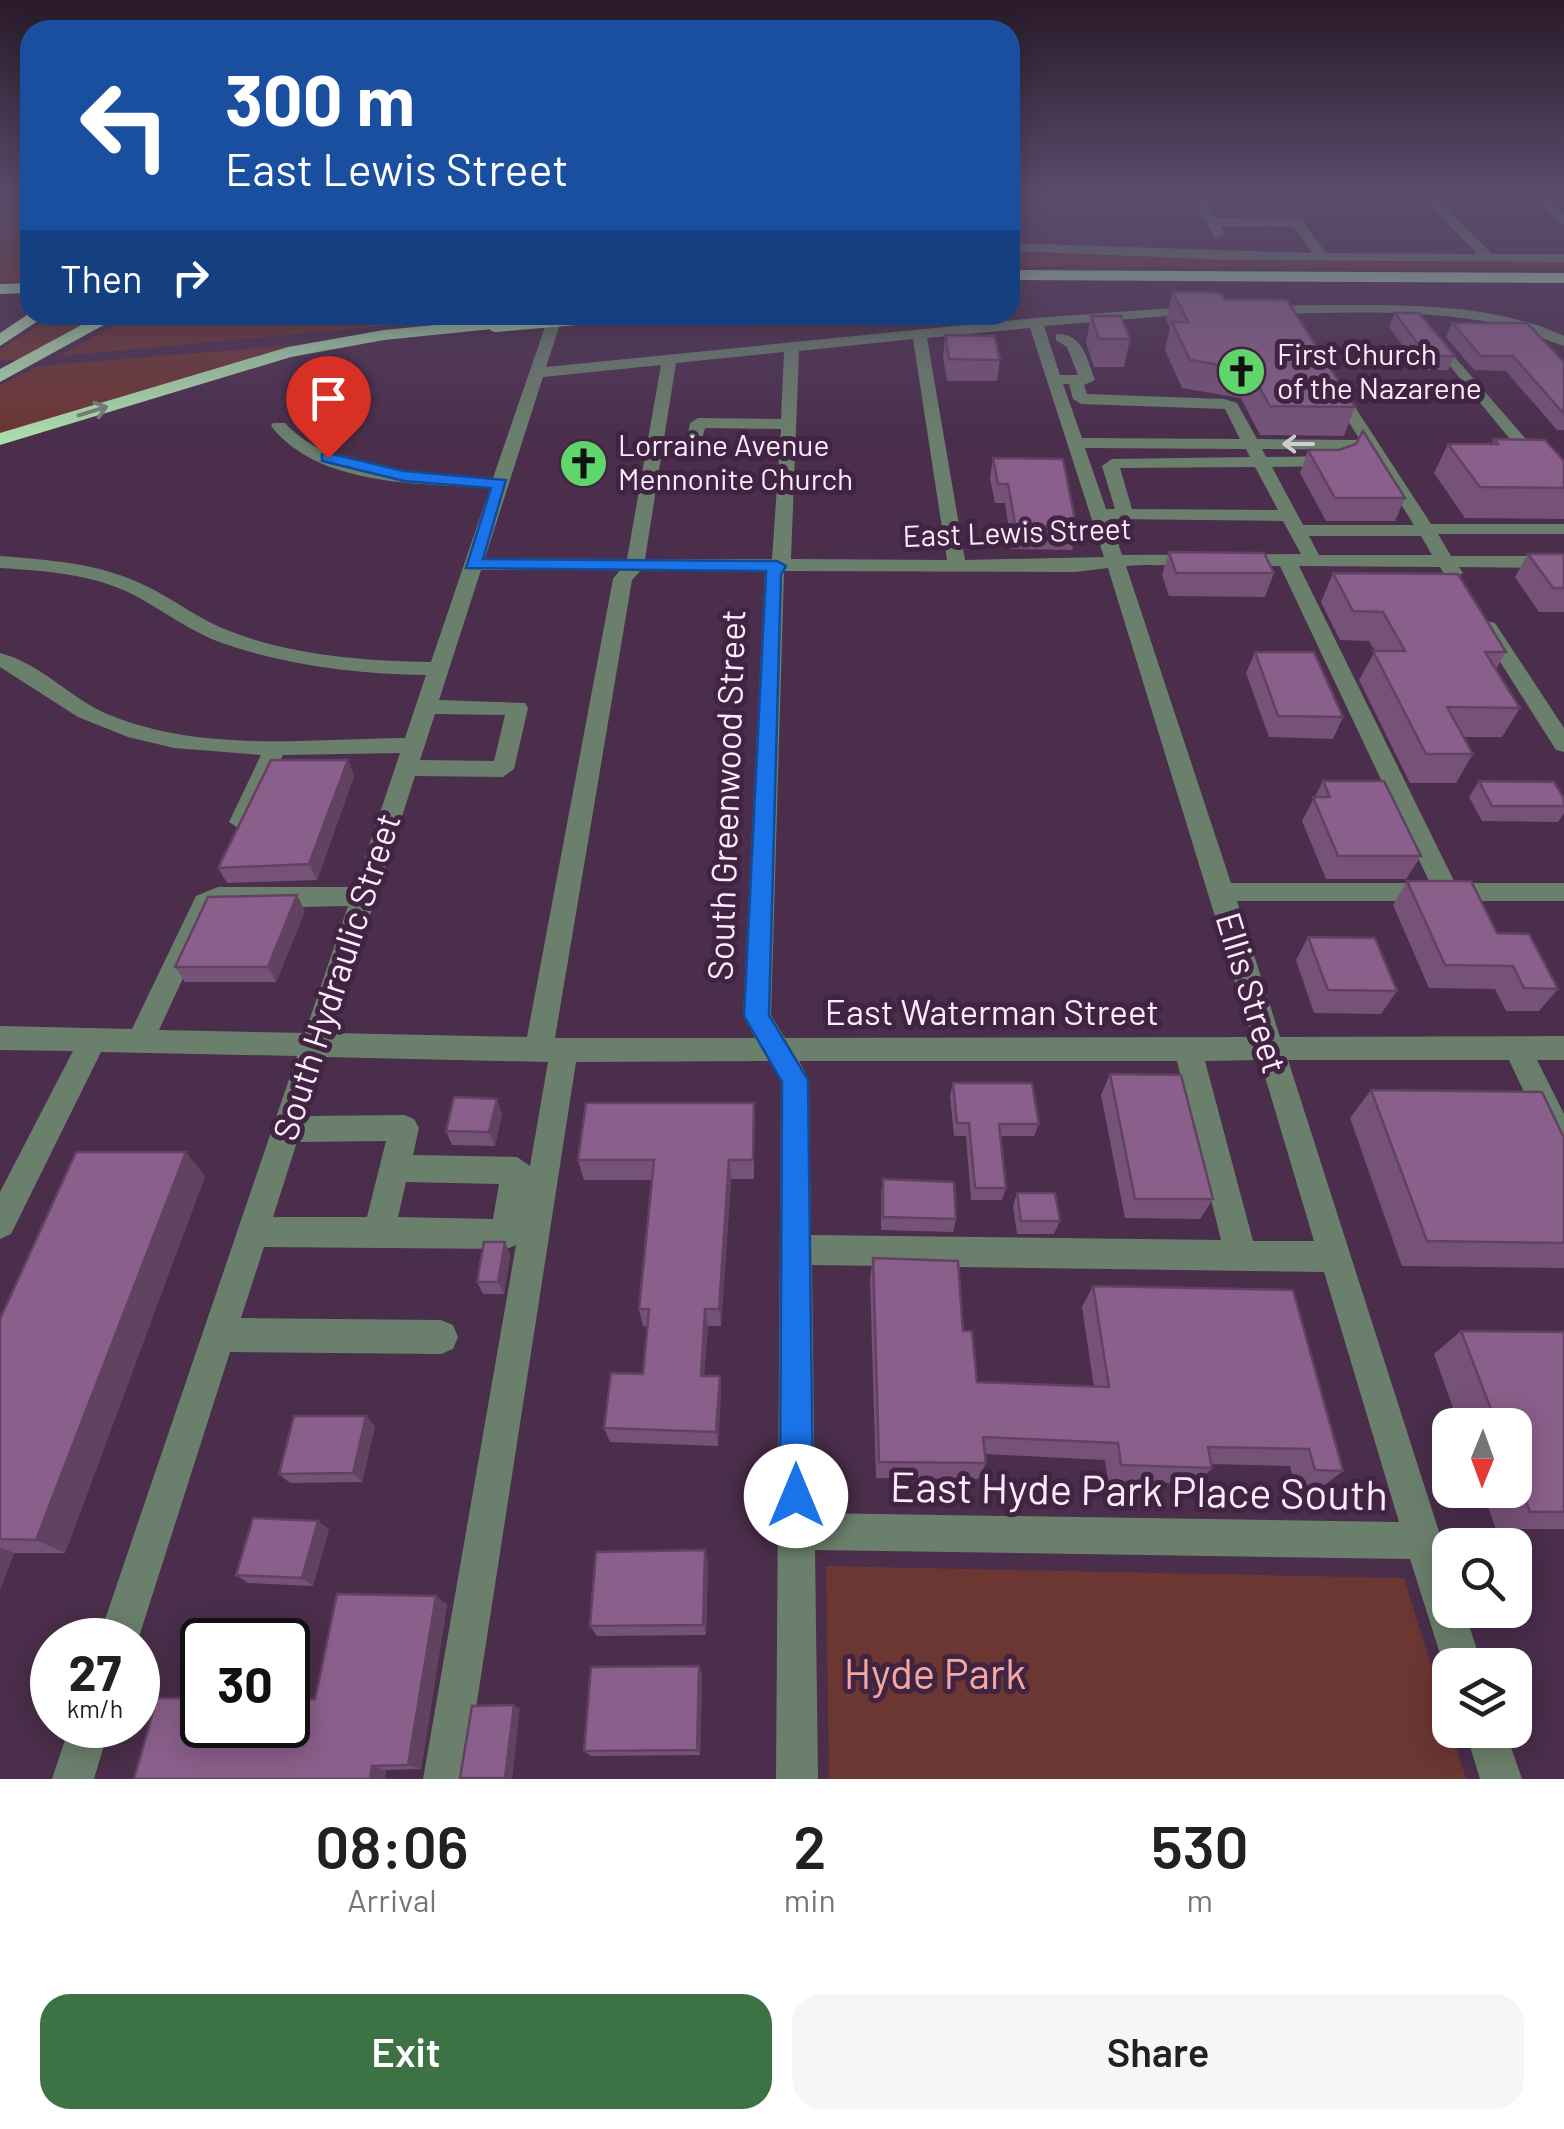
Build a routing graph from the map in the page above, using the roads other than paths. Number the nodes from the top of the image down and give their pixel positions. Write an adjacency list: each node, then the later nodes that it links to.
1 (1020, 293): 2 (highway)
2 (1564, 296)
3 (1210, 310): 7 (street)
4 (1248, 310): 5 (street)
5 (1286, 310): 6 (street); 13 (street)
6 (1412, 312): 15 (street); 34 (street)
7 (1131, 313): 12 (street); 12 (street)
8 (23, 325): 16 (highway)
9 (94, 325): 21 (highway)
10 (486, 325): 28 (highway, one-way to 10, bridge)
11 (553, 325): 20 (street, South Hydraulic Street)
12 (1045, 332): 14 (street); 22 (street, Ellis Street)
13 (1300, 333)
14 (919, 334): 17 (street); 48 (street)
15 (1558, 338)
16 (0, 341)
17 (792, 347): 18 (street); 25 (street, South Greenwood Street)
18 (669, 360): 20 (street); 46 (street)
19 (1321, 365): 31 (street)
20 (537, 373): 33 (street, South Hydraulic Street)
21 (0, 376)
22 (1064, 380): 23 (street); 27 (street, Ellis Street)
23 (1080, 400): 27 (street); 29 (street)
24 (698, 424): 25 (street)
25 (789, 424): 47 (street, South Greenwood Street)
26 (279, 426): 33 (street)
27 (1082, 433): 29 (street); 35 (street, Ellis Street)
28 (0, 439)
29 (1253, 444): 30 (street, one-way to 29); 32 (street)
30 (1343, 445): 31 (street); 32 (street)
31 (1372, 445): 38 (street)
32 (1263, 464): 35 (street); 36 (street)
33 (500, 484): 45 (street, South Hydraulic Street)
34 (1564, 494)
35 (1112, 514): 36 (street); 43 (street, Ellis Street)
36 (1293, 523): 38 (street); 40 (street)
37 (1564, 529): 38 (street)
38 (1426, 530): 41 (street)
39 (1287, 560): 40 (street, East Lewis Street); 43 (street, East Lewis Street); 57 (street)
40 (1312, 560): 41 (street, East Lewis Street)
41 (1446, 561): 44 (street, East Lewis Street); 53 (street)
42 (0, 562): 50 (street)
43 (1115, 562): 48 (street, East Lewis Street); 56 (street, Ellis Street)
44 (1564, 562)
45 (472, 564): 46 (street, East Lewis Street); 50 (street, South Hydraulic Street)
46 (635, 565): 47 (street, East Lewis Street); 66 (street)
47 (777, 566): 48 (street, East Lewis Street); 69 (street, South Greenwood Street)
48 (957, 566)
49 (0, 659): 52 (street)
50 (439, 668): 51 (street, South Hydraulic Street)
51 (426, 707): 54 (street, South Hydraulic Street); 54 (street)
52 (277, 745): 54 (street); 55 (street)
53 (1564, 745)
54 (410, 756): 59 (street, South Hydraulic Street)
55 (232, 841)
56 (1220, 892): 57 (street); 68 (street, Ellis Street)
57 (1447, 892): 58 (street)
58 (1564, 892)
59 (364, 896): 62 (street); 63 (street, South Hydraulic Street)
60 (0, 1038): 61 (street, East Waterman Street)
61 (92, 1042): 62 (street, East Waterman Street); 73 (street)
62 (139, 1042): 63 (street, East Waterman Street)
63 (314, 1046): 66 (street, East Waterman Street); 70 (street, South Hydraulic Street)
64 (1517, 1048): 65 (street, East Waterman Street); 68 (street, East Waterman Street); 71 (street)
65 (1564, 1048)
66 (552, 1050): 69 (street, East Waterman Street); 88 (street)
67 (1188, 1050): 68 (street, East Waterman Street); 69 (street, East Waterman Street); 77 (street)
68 (1269, 1050): 78 (street, Ellis Street)
69 (777, 1051): 76 (street, South Greenwood Street)
70 (287, 1128): 72 (street); 74 (street, South Hydraulic Street)
71 (1560, 1129)
72 (394, 1168): 75 (street); 75 (street)
73 (0, 1224)
74 (252, 1232): 75 (street); 79 (street, South Hydraulic Street)
75 (379, 1232)
76 (796, 1250): 77 (street); 81 (street, South Greenwood Street)
77 (1241, 1256): 78 (street)
78 (1332, 1257): 82 (street, Ellis Street)
79 (219, 1335): 80 (street); 83 (street, South Hydraulic Street)
80 (442, 1337)
81 (796, 1531): 82 (street, East Hyde Park Place South); 89 (street, South Greenwood Street)
82 (1420, 1541): 84 (street, Ellis Street)
83 (125, 1618)
84 (1456, 1648)
85 (82, 1748): 87 (street)
86 (1490, 1748): 90 (street)
87 (72, 1779)
88 (444, 1779)
89 (797, 1779)
90 (1501, 1779)

